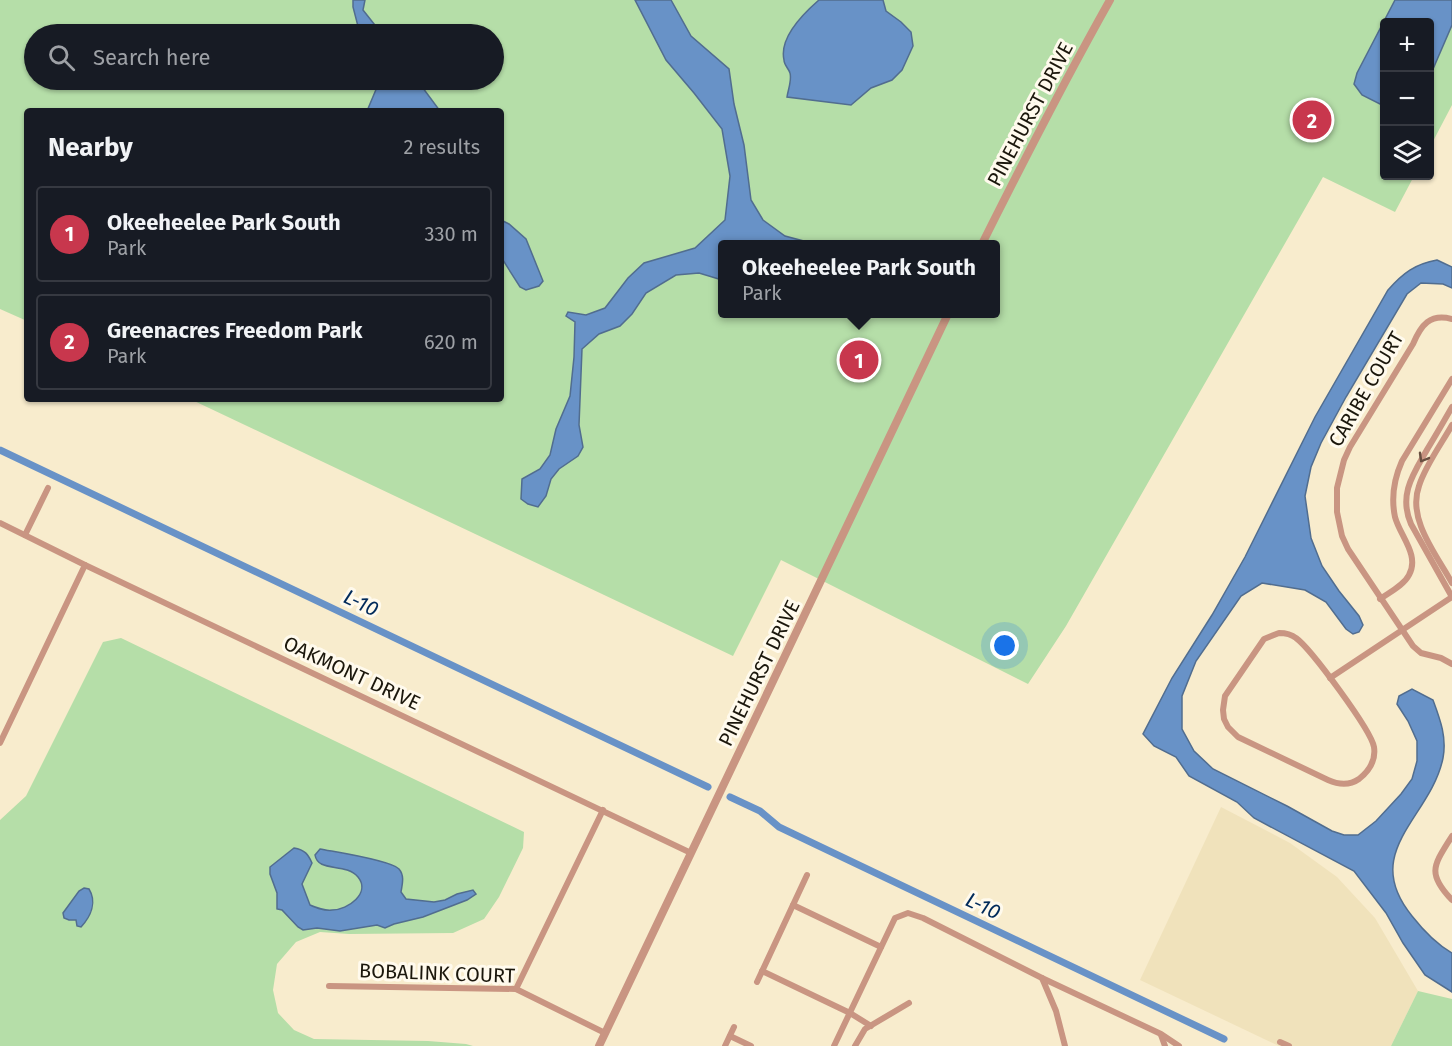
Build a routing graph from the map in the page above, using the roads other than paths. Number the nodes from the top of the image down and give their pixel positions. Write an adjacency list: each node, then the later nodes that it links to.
1 (1110, 0): 2 (street, PINEHURST DRIVE)
2 (984, 240)
3 (946, 318): 21 (street, PINEHURST DRIVE)
4 (1452, 319): 14 (street, CARIBE COURT)
5 (1452, 379): 14 (street)
6 (1452, 407): 13 (street, one-way to 13)
7 (1452, 425): 12 (street)
8 (48, 488): 10 (street)
9 (0, 523): 10 (street, OAKMONT DRIVE)
10 (25, 535): 11 (street, OAKMONT DRIVE)
11 (85, 565): 18 (street); 19 (street, OAKMONT DRIVE)
12 (1452, 583)
13 (1452, 597): 15 (street)
14 (1380, 598): 15 (street, CARIBE COURT)
15 (1401, 630): 16 (street, CARIBE COURT); 17 (street)
16 (1452, 664)
17 (1330, 678): 17 (street)
18 (0, 743)
19 (603, 810): 21 (street, OAKMONT DRIVE); 30 (street)
20 (1452, 836): 23 (street)
21 (691, 853): 35 (street, PINEHURST DRIVE)
22 (807, 875): 24 (street)
23 (1452, 900)
24 (793, 905): 25 (street); 26 (street)
25 (881, 947): 27 (street); 32 (street)
26 (762, 971): 28 (street); 32 (street)
27 (1042, 978): 36 (street); 44 (street)
28 (757, 982)
29 (329, 986): 30 (street, BOBALINK COURT)
30 (516, 989): 35 (street, BOBALINK COURT)
31 (909, 1003): 33 (street)
32 (850, 1013): 33 (street); 42 (street)
33 (871, 1026): 43 (street)
34 (734, 1027): 37 (street)
35 (605, 1033): 39 (street, PINEHURST DRIVE)
36 (1161, 1034): 45 (street); 46 (street)
37 (730, 1036): 40 (street); 41 (street)
38 (1280, 1042): 47 (street)
39 (599, 1046)
40 (725, 1046)
41 (751, 1046)
42 (834, 1046)
43 (855, 1046)
44 (1065, 1046)
45 (1165, 1046)
46 (1179, 1046)
47 (1289, 1046)

